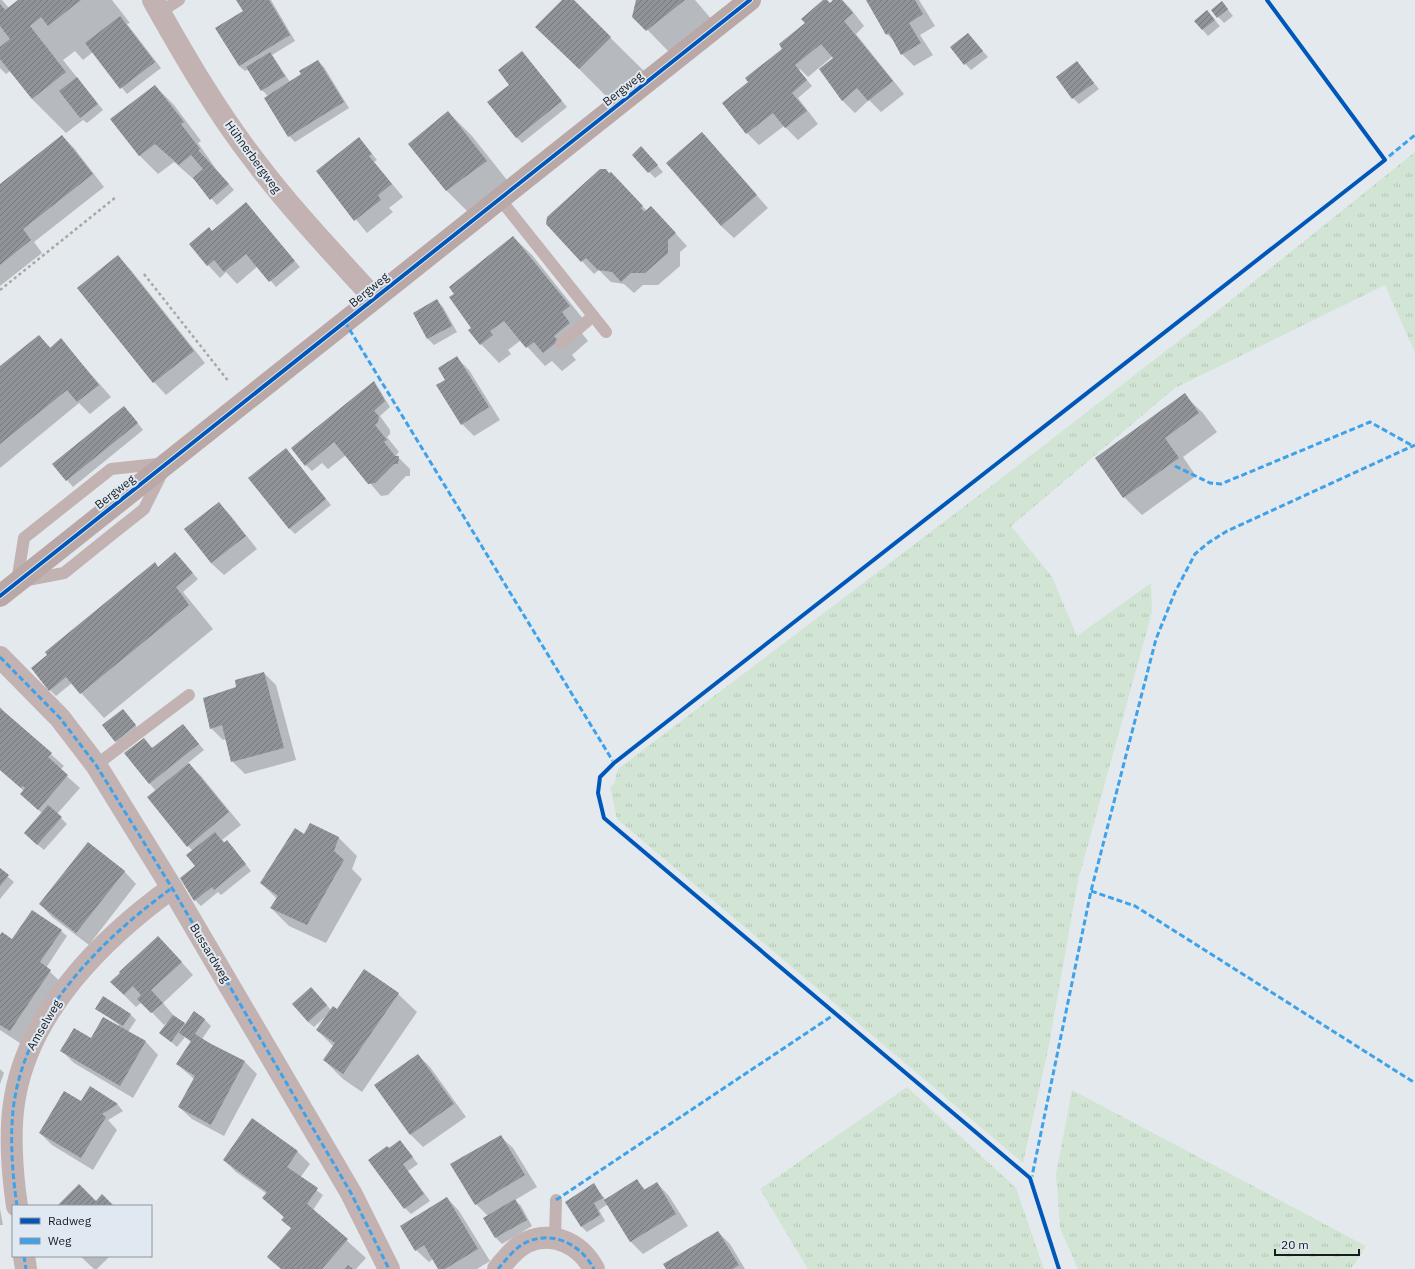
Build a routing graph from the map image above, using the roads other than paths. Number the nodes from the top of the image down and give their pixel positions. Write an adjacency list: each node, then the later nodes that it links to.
1 (179, 0): 3 (lane)
2 (750, 0): 4 (street, Bergweg)
3 (156, 6): 5 (street, Hühnerbergweg)
4 (500, 199): 5 (street, Bergweg); 6 (lane)
5 (374, 298): 9 (street, Bergweg)
6 (593, 316): 7 (lane); 8 (lane)
7 (606, 332)
8 (561, 344)
9 (167, 463): 10 (street, Bergweg); 10 (lane)
10 (17, 582): 11 (street, Bergweg)
11 (0, 596)
12 (0, 657): 14 (street, Bussardweg)
13 (189, 695): 14 (lane)
14 (96, 765): 15 (street, Bussardweg)
15 (172, 888): 17 (street, Amselweg); 21 (street, Bussardweg)
16 (556, 1200): 18 (lane)
17 (17, 1205)
18 (555, 1238): 22 (street); 23 (street)
19 (24, 1257): 20 (street)
20 (26, 1269)
21 (389, 1269)
22 (498, 1269)
23 (594, 1269)

